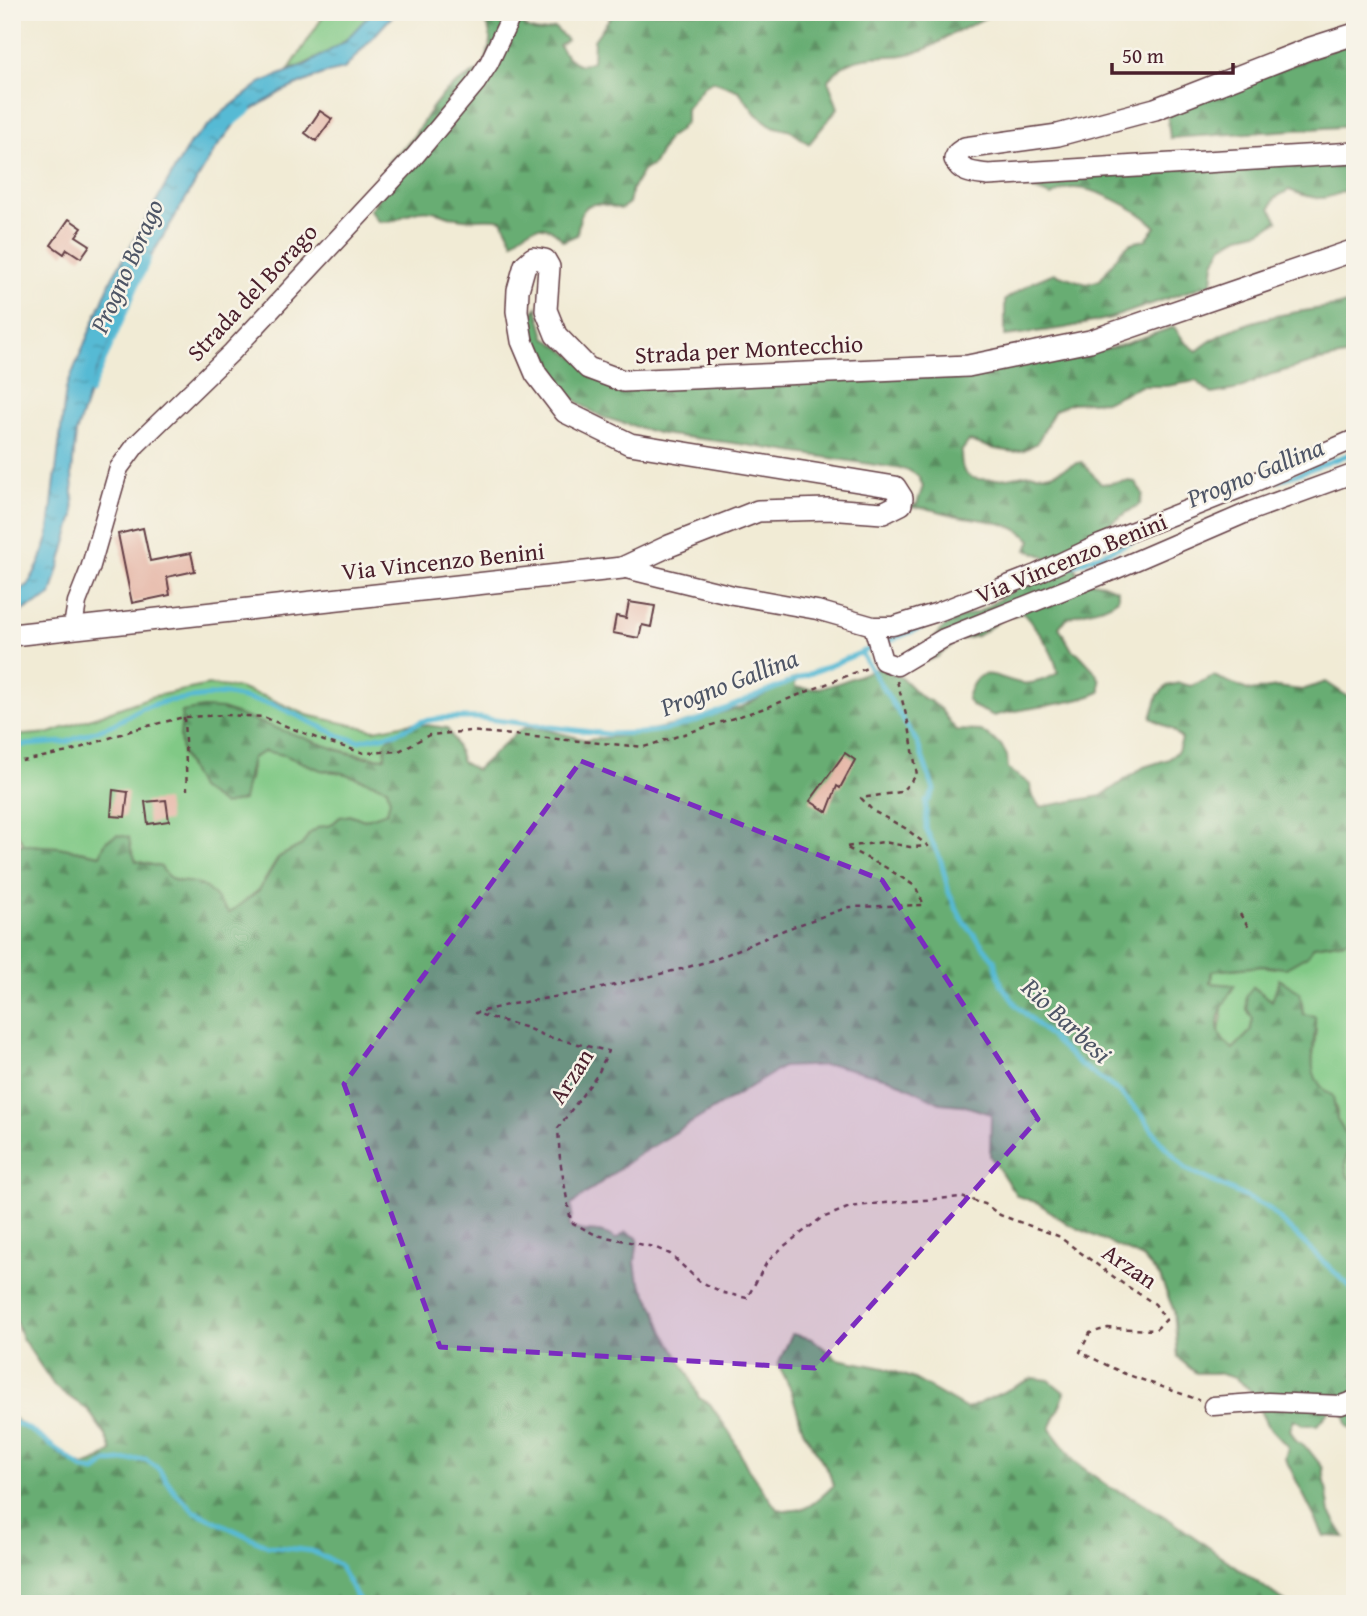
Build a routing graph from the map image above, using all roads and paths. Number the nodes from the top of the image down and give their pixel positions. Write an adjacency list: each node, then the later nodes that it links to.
1 (513, 12): 8 (street, Strada del Borago)
2 (1355, 34): 3 (street)
3 (1355, 153)
4 (1355, 250): 7 (street, Strada per Montecchio)
5 (1355, 439): 9 (street, Via Vincenzo Benini)
6 (1355, 473): 11 (street, Via Vincenzo Benini)
7 (622, 568): 8 (street, Via Vincenzo Benini); 9 (street, Via Vincenzo Benini)
8 (73, 627): 10 (street, Via Vincenzo Benini)
9 (874, 631): 11 (street)
10 (12, 635)
11 (888, 663): 12 (path); 18 (path, Arzan)
12 (184, 716): 13 (path); 14 (path)
13 (12, 763)
14 (187, 790)
15 (1240, 914): 16 (path)
16 (1251, 931)
17 (1355, 1400): 18 (street)
18 (1216, 1406)

